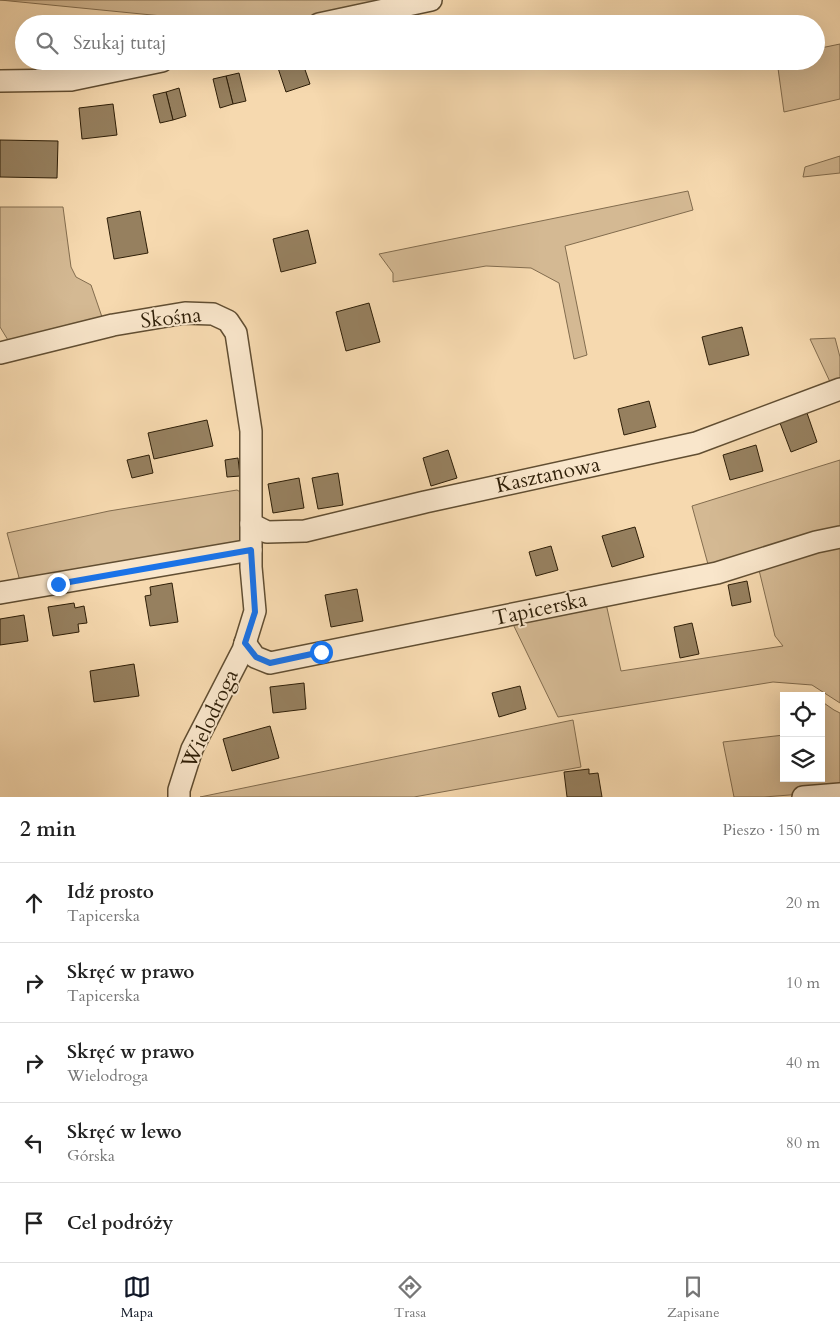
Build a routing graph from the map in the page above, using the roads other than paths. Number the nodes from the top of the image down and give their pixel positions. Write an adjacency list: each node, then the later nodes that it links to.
1 (431, 0): 2 (street)
2 (361, 15)
3 (119, 70): 4 (street)
4 (0, 81)
5 (0, 353): 7 (street, Skośna)
6 (840, 390): 7 (street, Kasztanowa)
7 (251, 524): 9 (street, Wielodroga)
8 (840, 537): 11 (street, Tapicerska)
9 (251, 550): 10 (street); 11 (street, Wielodroga)
10 (0, 593)
11 (245, 643): 13 (street, Wielodroga)
12 (840, 794): 14 (street)
13 (179, 797)
14 (803, 797)

